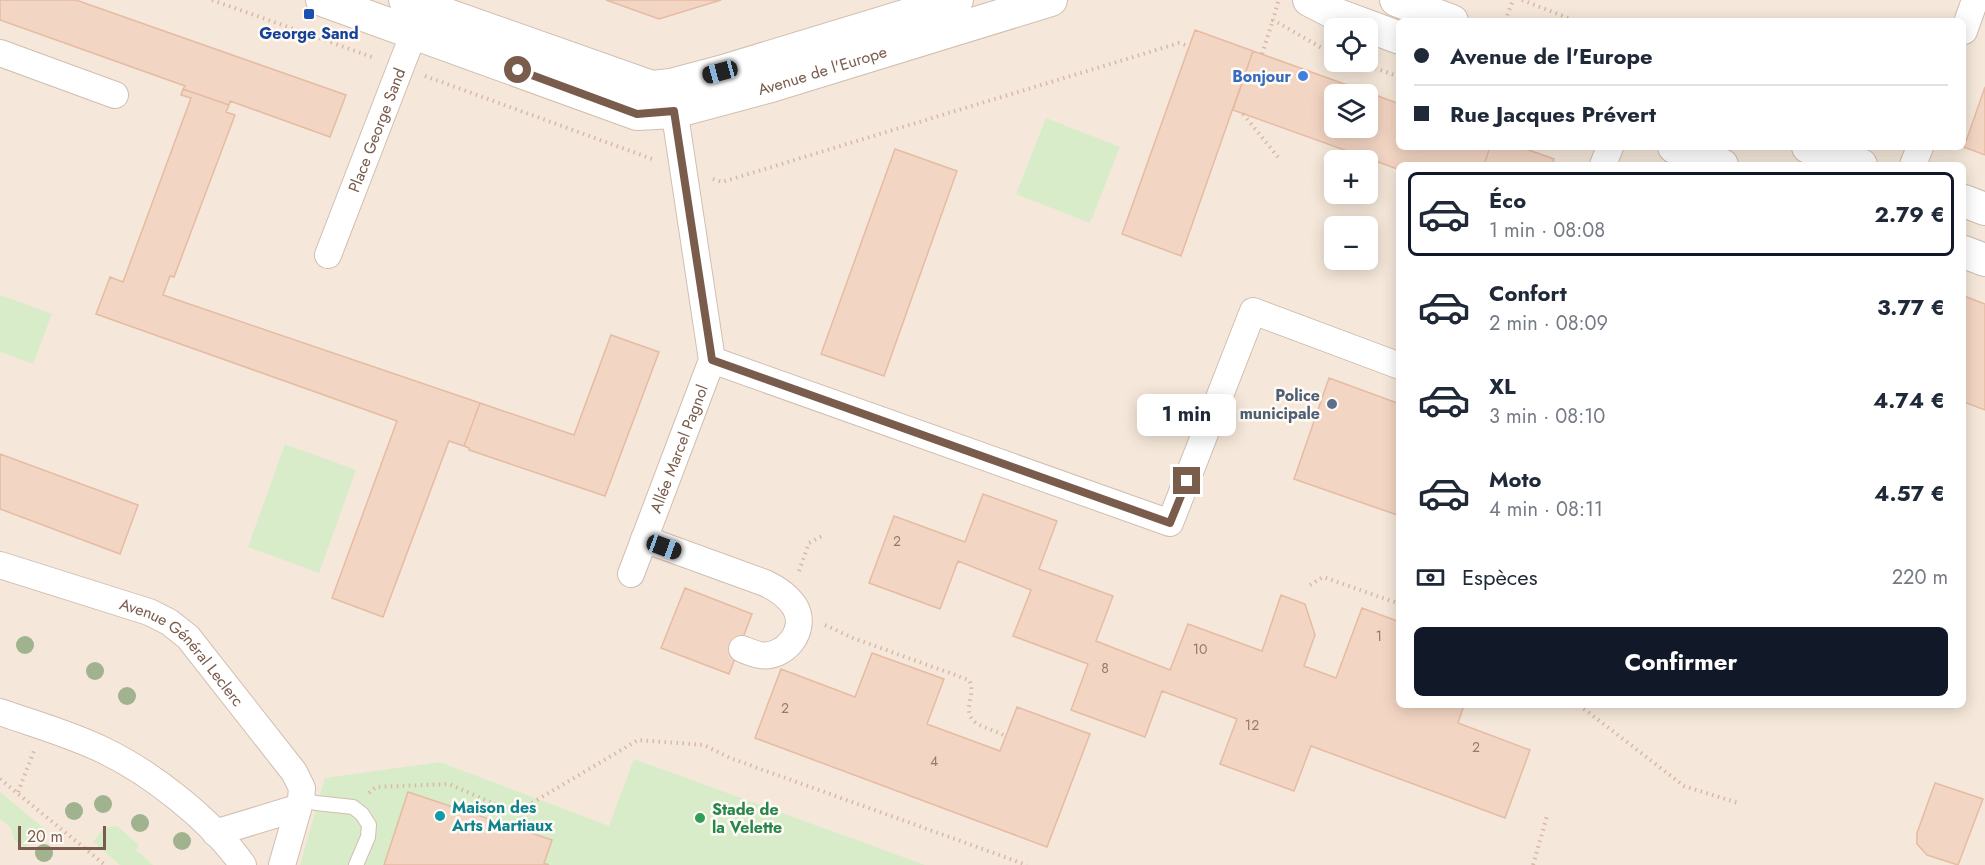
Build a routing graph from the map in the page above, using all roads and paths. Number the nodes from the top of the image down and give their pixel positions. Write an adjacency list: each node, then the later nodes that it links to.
1 (322, 0): 9 (street, Avenue de l'Europe)
2 (957, 0): 23 (street, Avenue de l'Europe)
3 (1051, 0): 23 (street, Avenue de l'Europe)
4 (1310, 0): 15 (street)
5 (1396, 0): 10 (street)
6 (1513, 0): 11 (path)
7 (1522, 0): 12 (path)
8 (1975, 0): 14 (street)
9 (417, 10): 23 (street, Avenue de l'Europe); 33 (street, Place George Sand)
10 (1443, 15)
11 (1506, 18)
12 (1568, 18)
13 (1273, 20): 18 (path)
14 (1966, 25)
15 (1396, 37)
16 (1189, 46): 19 (path)
17 (0, 53): 22 (street)
18 (1262, 54)
19 (1105, 67)
20 (1378, 69): 21 (path)
21 (1396, 76)
22 (115, 95)
23 (673, 98): 35 (street)
24 (1243, 114): 27 (path)
25 (1817, 150): 29 (street)
26 (1678, 152): 28 (street)
27 (1278, 157)
28 (1712, 162)
29 (1852, 162)
30 (1966, 202): 31 (street)
31 (1985, 209)
32 (1966, 253): 34 (street)
33 (328, 255)
34 (1985, 260)
35 (712, 360): 36 (street); 38 (street, Allée Marcel Pagnol)
36 (1396, 365)
37 (824, 535): 41 (path)
38 (644, 539): 40 (street, Allée Marcel Pagnol); 44 (street)
39 (0, 565): 52 (street, Avenue Général Leclerc)
40 (631, 574)
41 (796, 582)
42 (1310, 585): 43 (path)
43 (1396, 603)
44 (797, 614): 45 (street); 48 (path)
45 (742, 649)
46 (1583, 708): 53 (path)
47 (0, 712): 56 (street)
48 (1003, 735)
49 (36, 746): 51 (path)
50 (0, 779): 51 (path)
51 (18, 792): 57 (path)
52 (299, 803): 54 (lane); 56 (street); 59 (street)
53 (1738, 803)
54 (353, 807): 60 (lane); 61 (path)
55 (1546, 816): 62 (path)
56 (215, 833): 58 (street)
57 (105, 865)
58 (243, 865)
59 (282, 865)
60 (356, 865)
61 (1027, 865)
62 (1533, 865)

